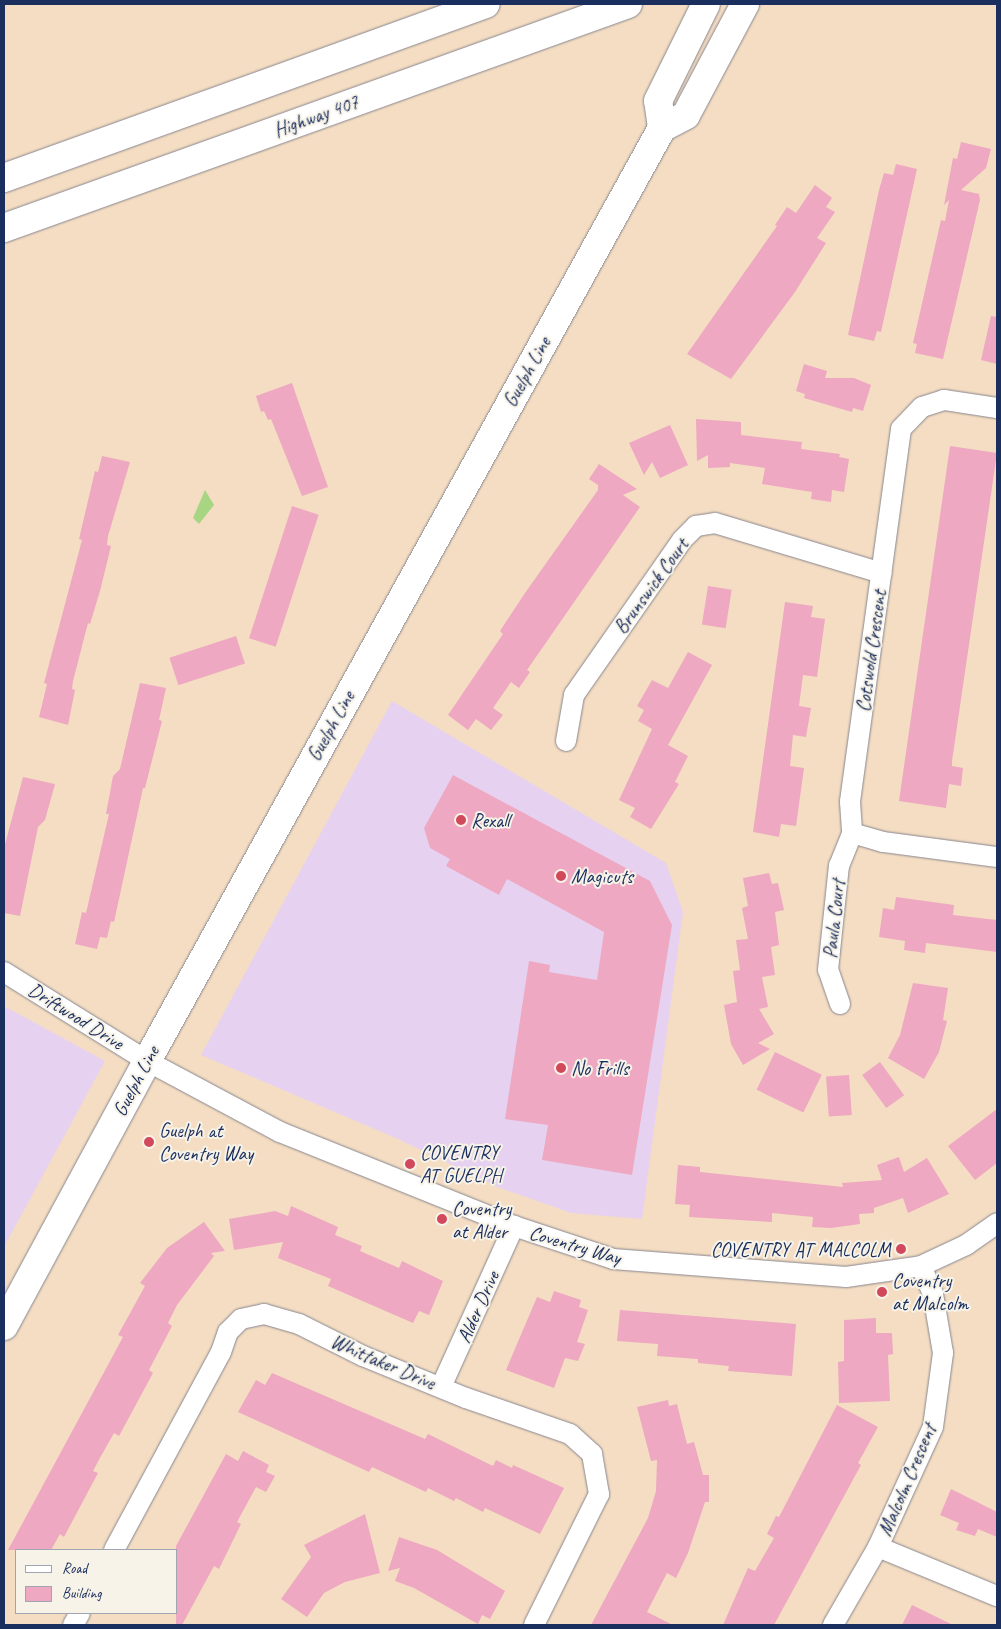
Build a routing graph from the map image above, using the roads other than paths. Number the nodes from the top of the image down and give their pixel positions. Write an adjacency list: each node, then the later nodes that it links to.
1 (486, 4): 6 (main road)
2 (628, 4): 7 (main road, Highway 407)
3 (706, 4): 5 (main road)
4 (746, 4): 5 (main road)
5 (662, 128): 15 (main road, Guelph Line)
6 (4, 178)
7 (4, 228)
8 (997, 408): 9 (street, Cotswold Crescent)
9 (882, 573): 10 (street, Brunswick Court); 11 (street, Cotswold Crescent)
10 (566, 741)
11 (852, 833): 12 (street); 14 (street, Paula Court)
12 (997, 857)
13 (4, 972): 15 (street, Driftwood Drive)
14 (840, 1004)
15 (146, 1061): 17 (street, Coventry Way); 19 (main road, Guelph Line)
16 (997, 1223): 18 (street, Coventry Way)
17 (514, 1226): 18 (street, Coventry Way); 20 (street, Alder Drive)
18 (921, 1266): 21 (street, Malcolm Crescent)
19 (4, 1326)
20 (441, 1387): 22 (street, Whittaker Drive); 26 (street, Whittaker Drive)
21 (878, 1547): 23 (street); 27 (street, Malcolm Crescent)
22 (115, 1549)
23 (997, 1596)
24 (79, 1614): 25 (street)
25 (73, 1625)
26 (534, 1625)
27 (833, 1625)

